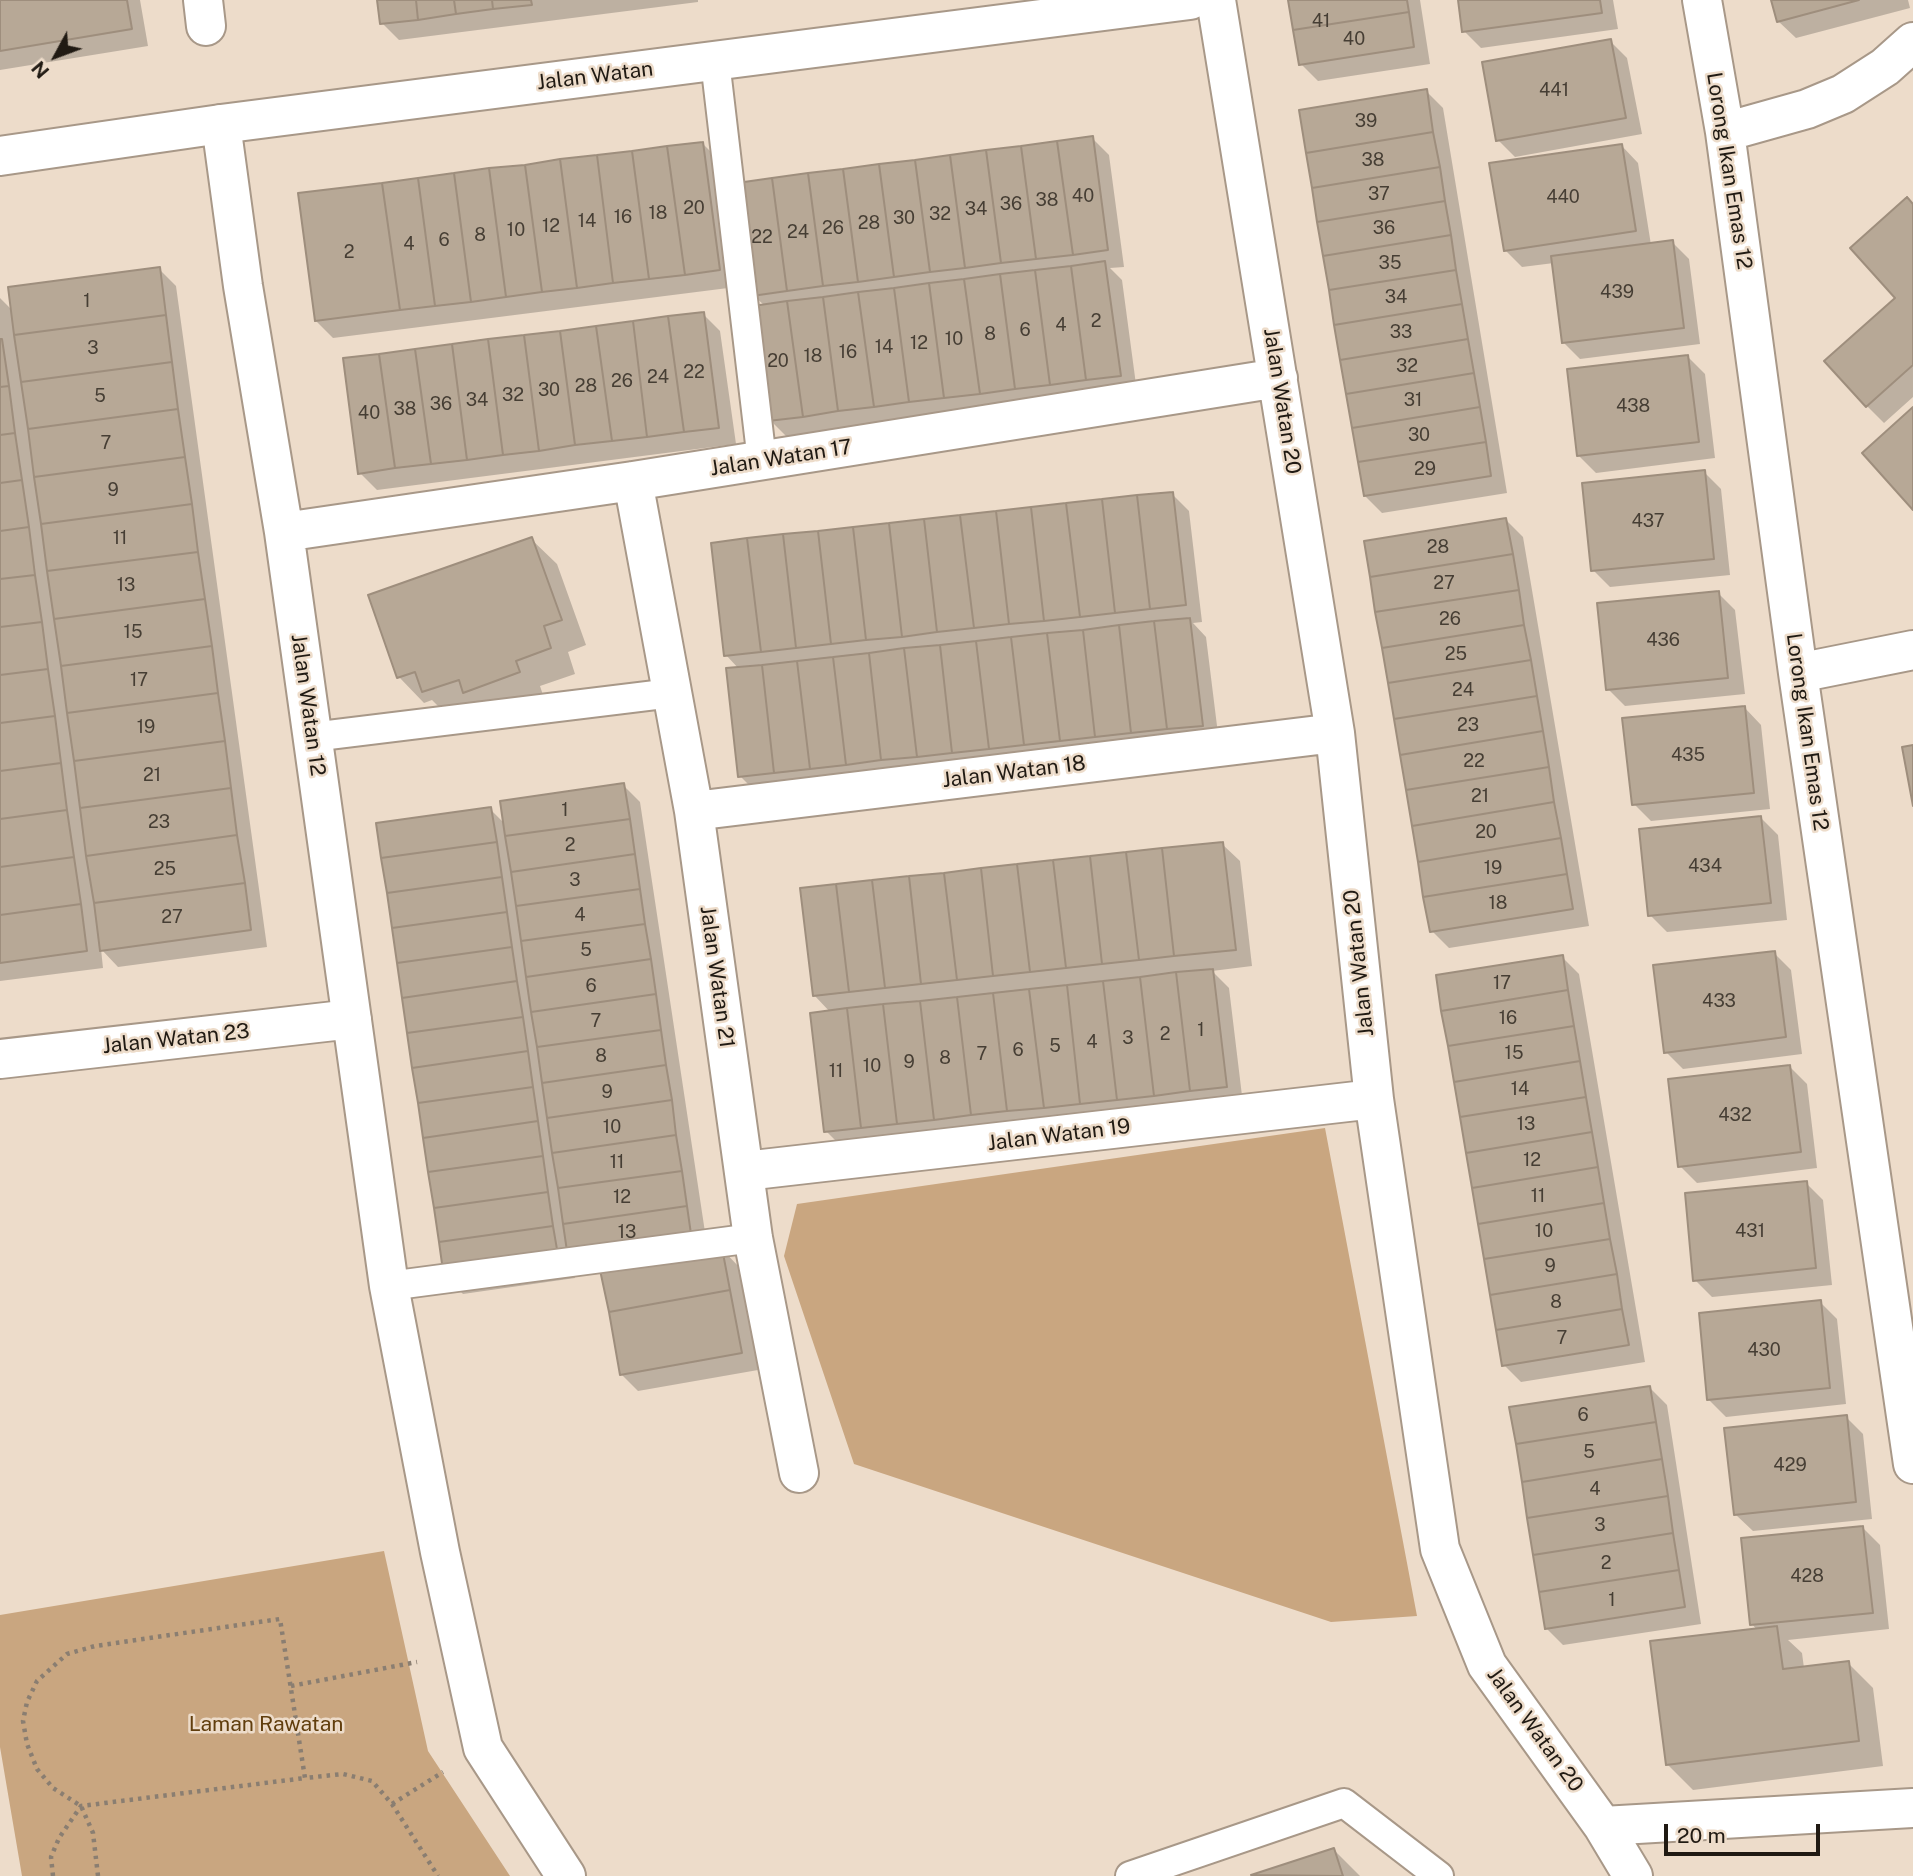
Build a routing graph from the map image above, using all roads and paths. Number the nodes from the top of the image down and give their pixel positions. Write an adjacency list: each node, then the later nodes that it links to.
1 (1190, 0): 5 (street, Jalan Watan)
2 (1216, 0): 9 (street, Jalan Watan 20)
3 (1702, 0): 7 (street, Lorong Ikan Emas 12)
4 (1913, 42): 7 (street)
5 (715, 61): 6 (street, Jalan Watan); 10 (lane)
6 (221, 124): 8 (street, Jalan Watan); 12 (street, Jalan Watan 12)
7 (1726, 132): 14 (street, Lorong Ikan Emas 12)
8 (0, 156)
9 (1278, 378): 10 (street, Jalan Watan 17); 16 (street, Jalan Watan 20)
10 (762, 461): 11 (street, Jalan Watan 17)
11 (633, 481): 12 (street, Jalan Watan 17); 15 (street, Jalan Watan 21)
12 (284, 532): 17 (street, Jalan Watan 12)
13 (1913, 650): 14 (street)
14 (1798, 673): 25 (street, Lorong Ikan Emas 12)
15 (672, 693): 17 (lane); 18 (street, Jalan Watan 21)
16 (1335, 733): 18 (street, Jalan Watan 18); 21 (street, Jalan Watan 20)
17 (313, 737): 19 (street, Jalan Watan 12)
18 (694, 811): 22 (street, Jalan Watan 21)
19 (352, 1019): 20 (street, Jalan Watan 23); 24 (street, Jalan Watan 12)
20 (0, 1059)
21 (1374, 1099): 22 (street, Jalan Watan 19); 34 (street, Jalan Watan 20)
22 (745, 1171): 23 (street, Jalan Watan 21)
23 (753, 1238): 24 (lane); 26 (street, Jalan Watan 21)
24 (388, 1286): 27 (street, Jalan Watan 12)
25 (1913, 1464)
26 (799, 1473)
27 (462, 1654): 28 (path); 29 (street, Jalan Watan 12)
28 (291, 1686): 30 (path); 32 (path)
29 (483, 1748): 31 (path); 38 (street)
30 (305, 1778): 31 (path); 32 (path)
31 (392, 1804): 37 (path)
32 (81, 1806): 35 (path); 36 (path)
33 (1913, 1808): 34 (street)
34 (1604, 1826): 41 (street, Jalan Watan 20)
35 (53, 1876)
36 (98, 1876)
37 (438, 1876)
38 (566, 1876)
39 (1130, 1876): 40 (lane)
40 (1439, 1876)
41 (1633, 1876)

